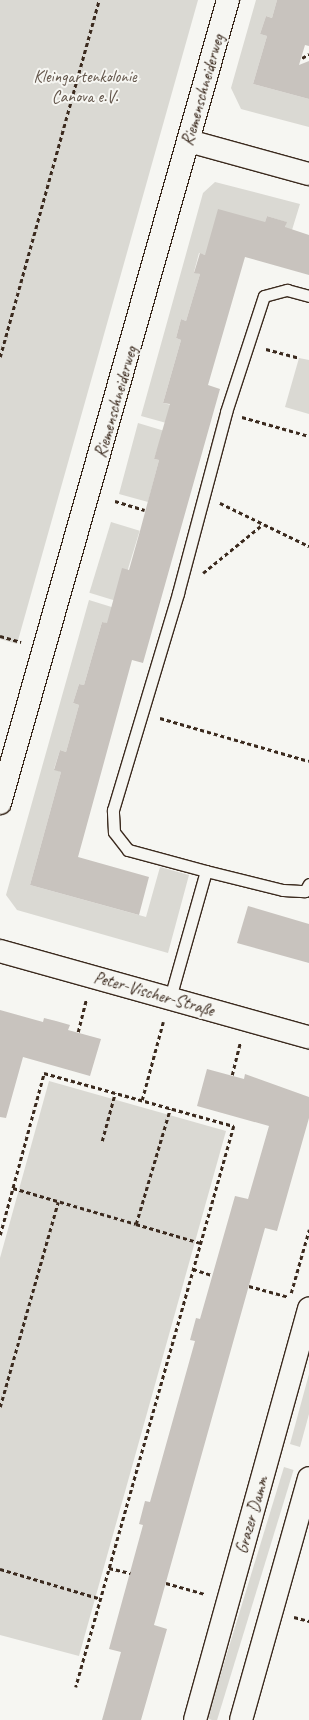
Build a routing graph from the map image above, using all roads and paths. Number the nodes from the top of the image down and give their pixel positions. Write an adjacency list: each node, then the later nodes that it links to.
1 (99, 0): 9 (path)
2 (228, 0): 5 (street, Riemenschneiderweg)
3 (309, 54): 4 (path)
4 (302, 58)
5 (189, 141): 6 (street); 21 (street, Riemenschneiderweg)
6 (309, 174)
7 (309, 296): 8 (lane)
8 (248, 344): 10 (path); 11 (lane)
9 (0, 357)
10 (299, 358)
11 (226, 412): 12 (path); 13 (lane)
12 (309, 436)
13 (205, 496): 16 (path); 18 (lane)
14 (115, 501): 15 (path)
15 (145, 510)
16 (264, 524): 17 (path); 18 (path)
17 (309, 546)
18 (178, 593): 19 (lane)
19 (141, 712): 20 (path); 22 (lane)
20 (309, 761)
21 (0, 803)
22 (206, 871): 23 (lane); 25 (lane)
23 (309, 884)
24 (0, 951): 25 (street, Peter-Vischer-Straße)
25 (170, 998): 29 (street, Peter-Vischer-Straße)
26 (86, 1000): 28 (path)
27 (164, 1022): 33 (path)
28 (78, 1032)
29 (309, 1037)
30 (240, 1043): 31 (path)
31 (232, 1075)
32 (115, 1093): 33 (path); 35 (path); 36 (path)
33 (142, 1100): 34 (path)
34 (170, 1108): 38 (path); 40 (path)
35 (102, 1141)
36 (13, 1188): 37 (path); 39 (path)
37 (58, 1202): 38 (path); 46 (path)
38 (136, 1224): 40 (path)
39 (0, 1235)
40 (201, 1243): 41 (path)
41 (193, 1269): 42 (path); 48 (path)
42 (212, 1275)
43 (249, 1286): 44 (path)
44 (290, 1298)
45 (309, 1309): 57 (street, Grazer Damm)
46 (0, 1407)
47 (309, 1478): 58 (street)
48 (109, 1568): 50 (path); 53 (path)
49 (0, 1569): 53 (path)
50 (130, 1573)
51 (166, 1583): 52 (path)
52 (207, 1595)
53 (101, 1599): 56 (path)
54 (293, 1616): 55 (path)
55 (309, 1621)
56 (76, 1687)
57 (195, 1720)
58 (241, 1720)

